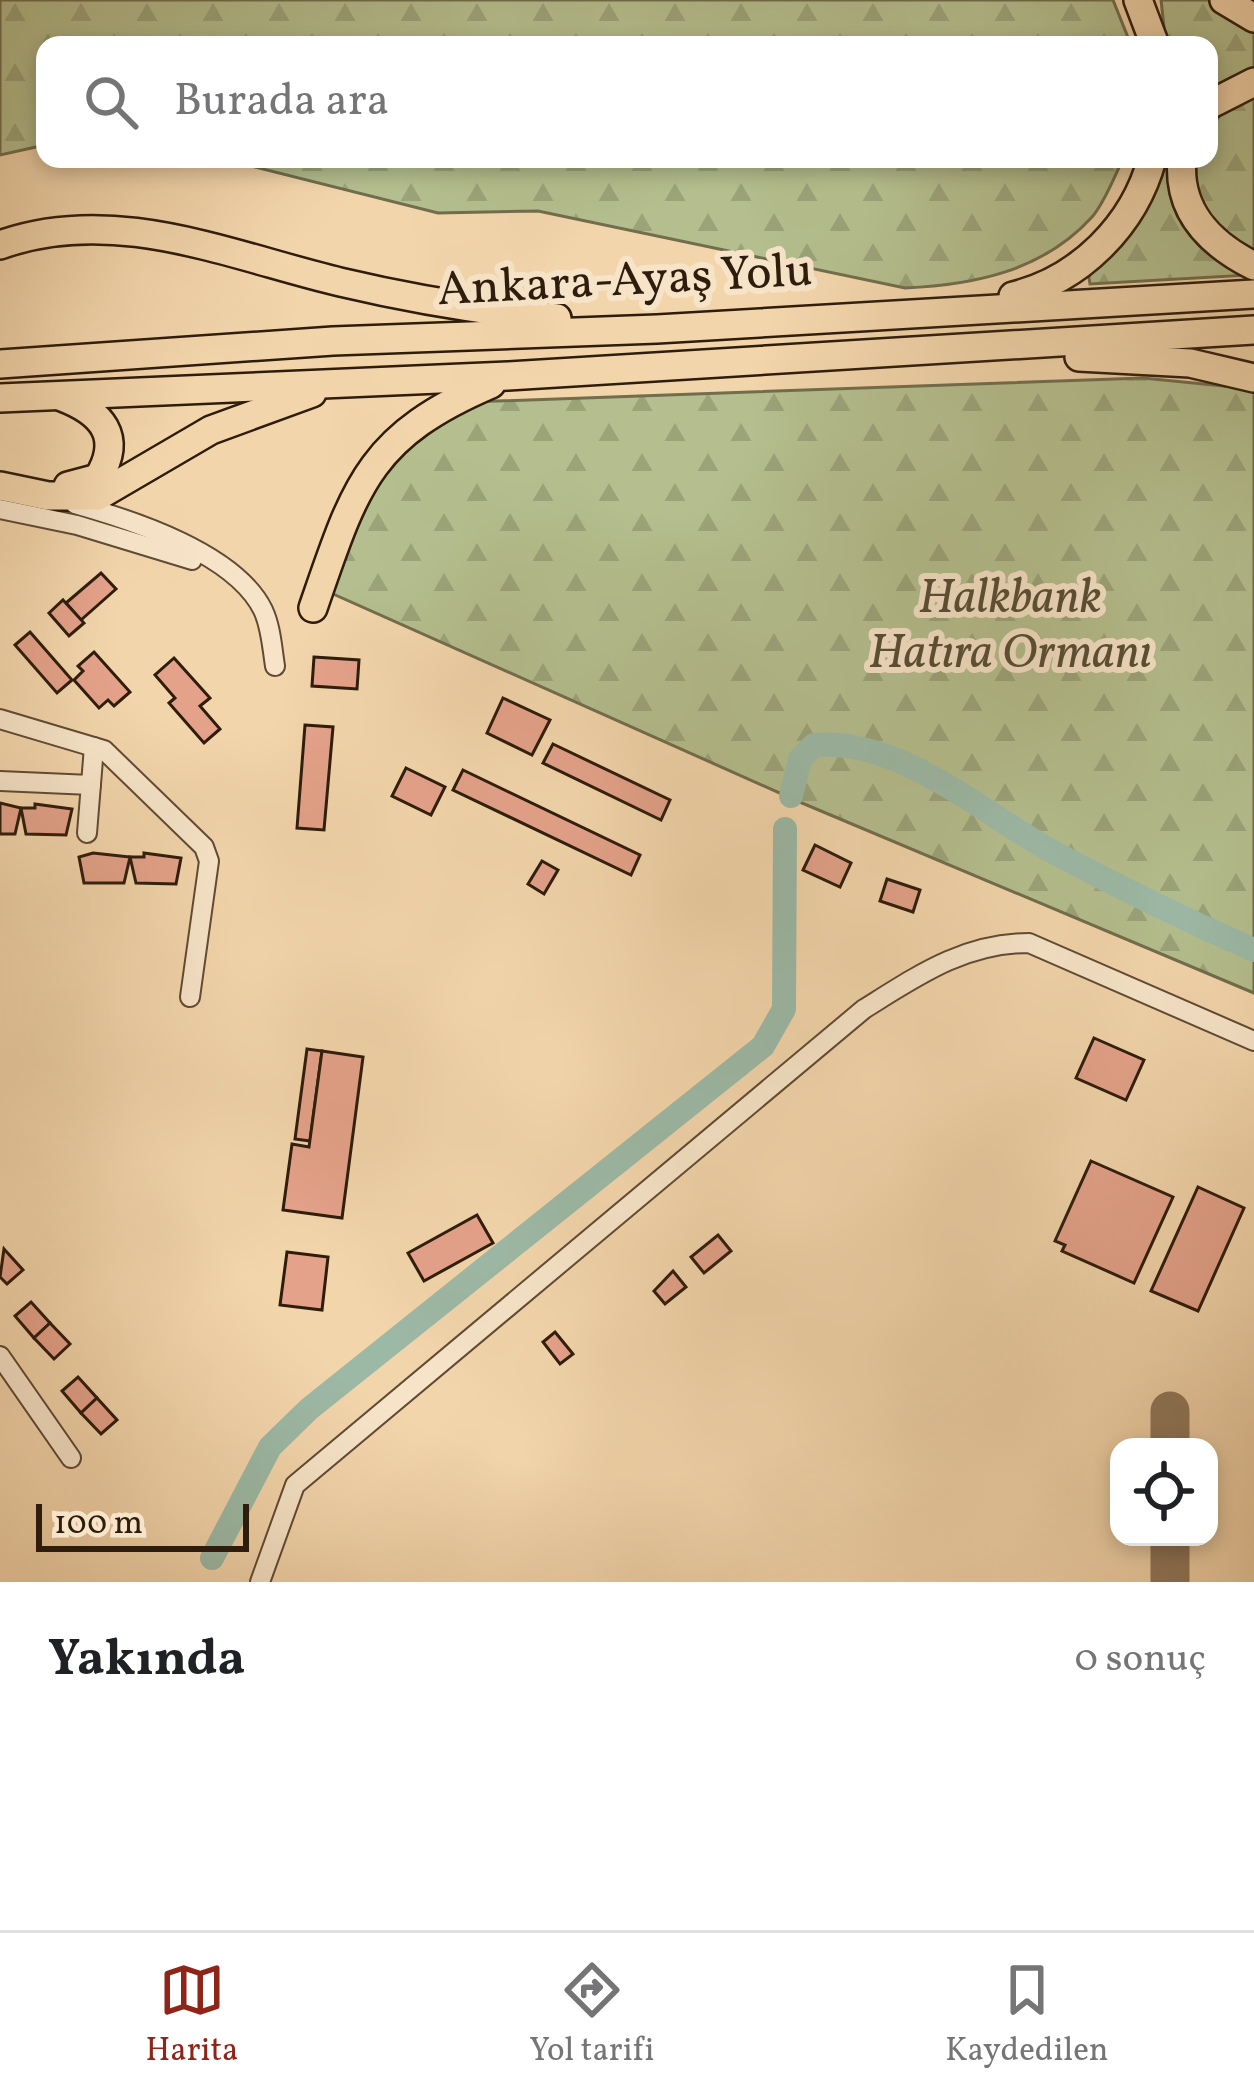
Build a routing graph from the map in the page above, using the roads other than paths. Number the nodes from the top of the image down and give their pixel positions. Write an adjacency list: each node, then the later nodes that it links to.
1 (1138, 0): 4 (highway)
2 (1224, 0): 3 (highway)
3 (1254, 18)
4 (1152, 36)
5 (1254, 82): 6 (highway)
6 (1218, 101)
7 (1148, 168): 12 (highway)
8 (1182, 168): 10 (highway)
9 (0, 244): 13 (highway)
10 (1254, 266)
11 (1254, 294): 12 (highway, Ankara-Ayaş Yolu)
12 (943, 308): 13 (highway, Ankara-Ayaş Yolu)
13 (657, 329): 16 (highway, Ankara-Ayaş Yolu)
14 (1254, 329): 15 (highway, Ankara-Ayaş Yolu)
15 (901, 353): 17 (highway, Ankara-Ayaş Yolu); 18 (highway)
16 (0, 364)
17 (508, 376): 19 (highway, Ankara-Ayaş Yolu); 27 (highway)
18 (1254, 378)
19 (342, 382): 20 (highway, Ankara-Ayaş Yolu); 24 (highway)
20 (58, 395): 21 (highway, Ankara-Ayaş Yolu); 22 (highway)
21 (0, 398)
22 (0, 474)
23 (0, 486): 24 (highway)
24 (48, 496): 26 (street)
25 (0, 509): 26 (street)
26 (228, 572): 28 (street)
27 (313, 608)
28 (274, 666)
29 (0, 718): 30 (street)
30 (94, 747): 32 (street); 34 (street)
31 (0, 782): 32 (street)
32 (91, 785): 33 (street)
33 (87, 833)
34 (190, 997)
35 (1254, 1041): 38 (street)
36 (0, 1356): 37 (street)
37 (71, 1458)
38 (260, 1582)

